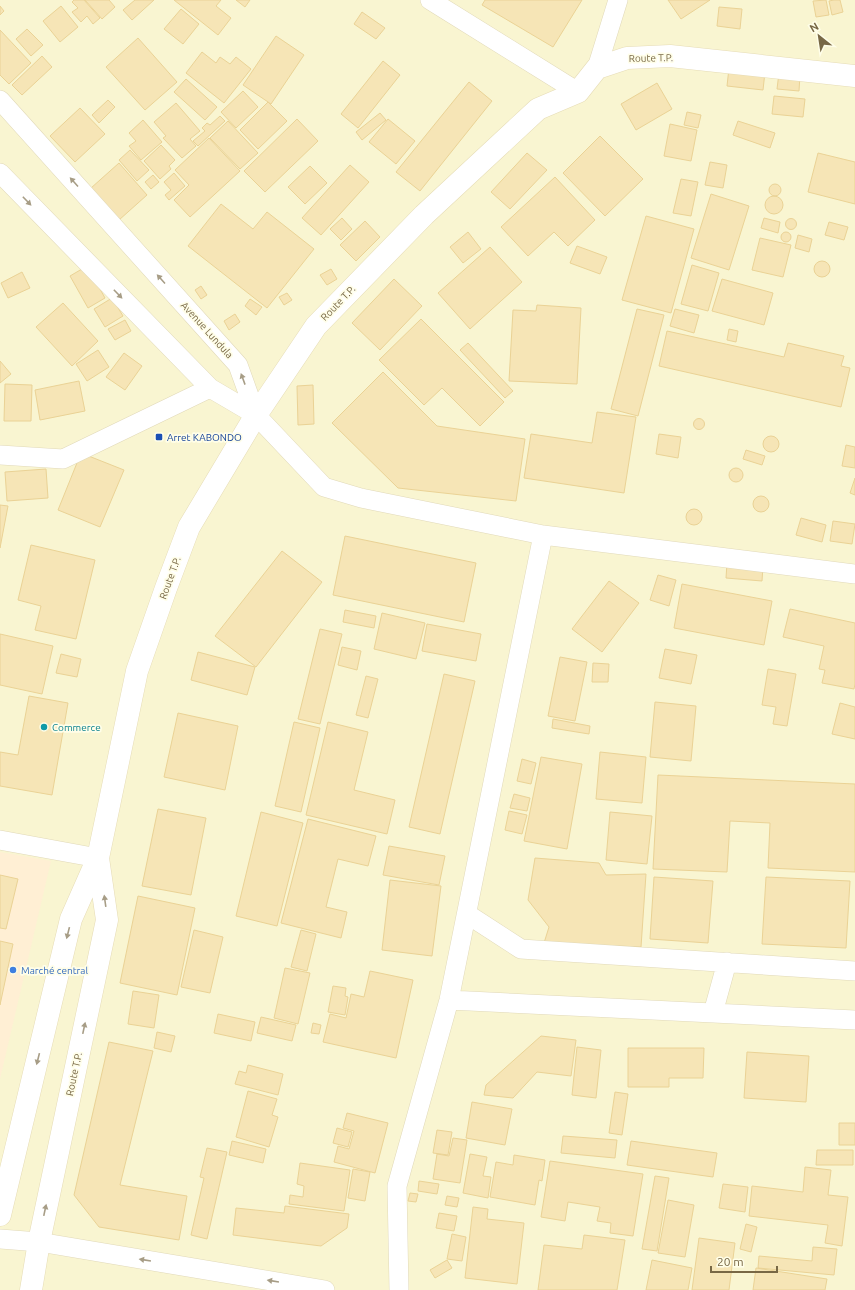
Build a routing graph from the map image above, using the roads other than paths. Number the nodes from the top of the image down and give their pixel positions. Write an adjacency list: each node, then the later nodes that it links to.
1 (430, 0): 5 (street)
2 (618, 0): 3 (street)
3 (598, 68): 4 (street, Route T.P.); 5 (street, Route T.P.)
4 (855, 76)
5 (578, 92): 9 (street, Route T.P.)
6 (0, 100): 9 (street, Avenue Lundula, one-way to 6)
7 (0, 173): 8 (street, one-way to 8)
8 (210, 388): 9 (street); 10 (street)
9 (256, 415): 11 (street); 14 (street, Route T.P.)
10 (0, 455)
11 (543, 535): 12 (street); 15 (street)
12 (855, 574)
13 (0, 840): 14 (street)
14 (98, 858): 21 (street, Route T.P., one-way to 21); 23 (street, Route T.P., one-way to 14)
15 (467, 914): 16 (street); 18 (street)
16 (727, 962): 17 (street); 19 (street)
17 (855, 971)
18 (449, 1000): 19 (street); 26 (street)
19 (712, 1013): 20 (street)
20 (855, 1020)
21 (0, 1215)
22 (0, 1239): 23 (street)
23 (39, 1242): 24 (street, Route T.P.); 25 (street, one-way to 23)
24 (31, 1290)
25 (325, 1290)
26 (399, 1290)

